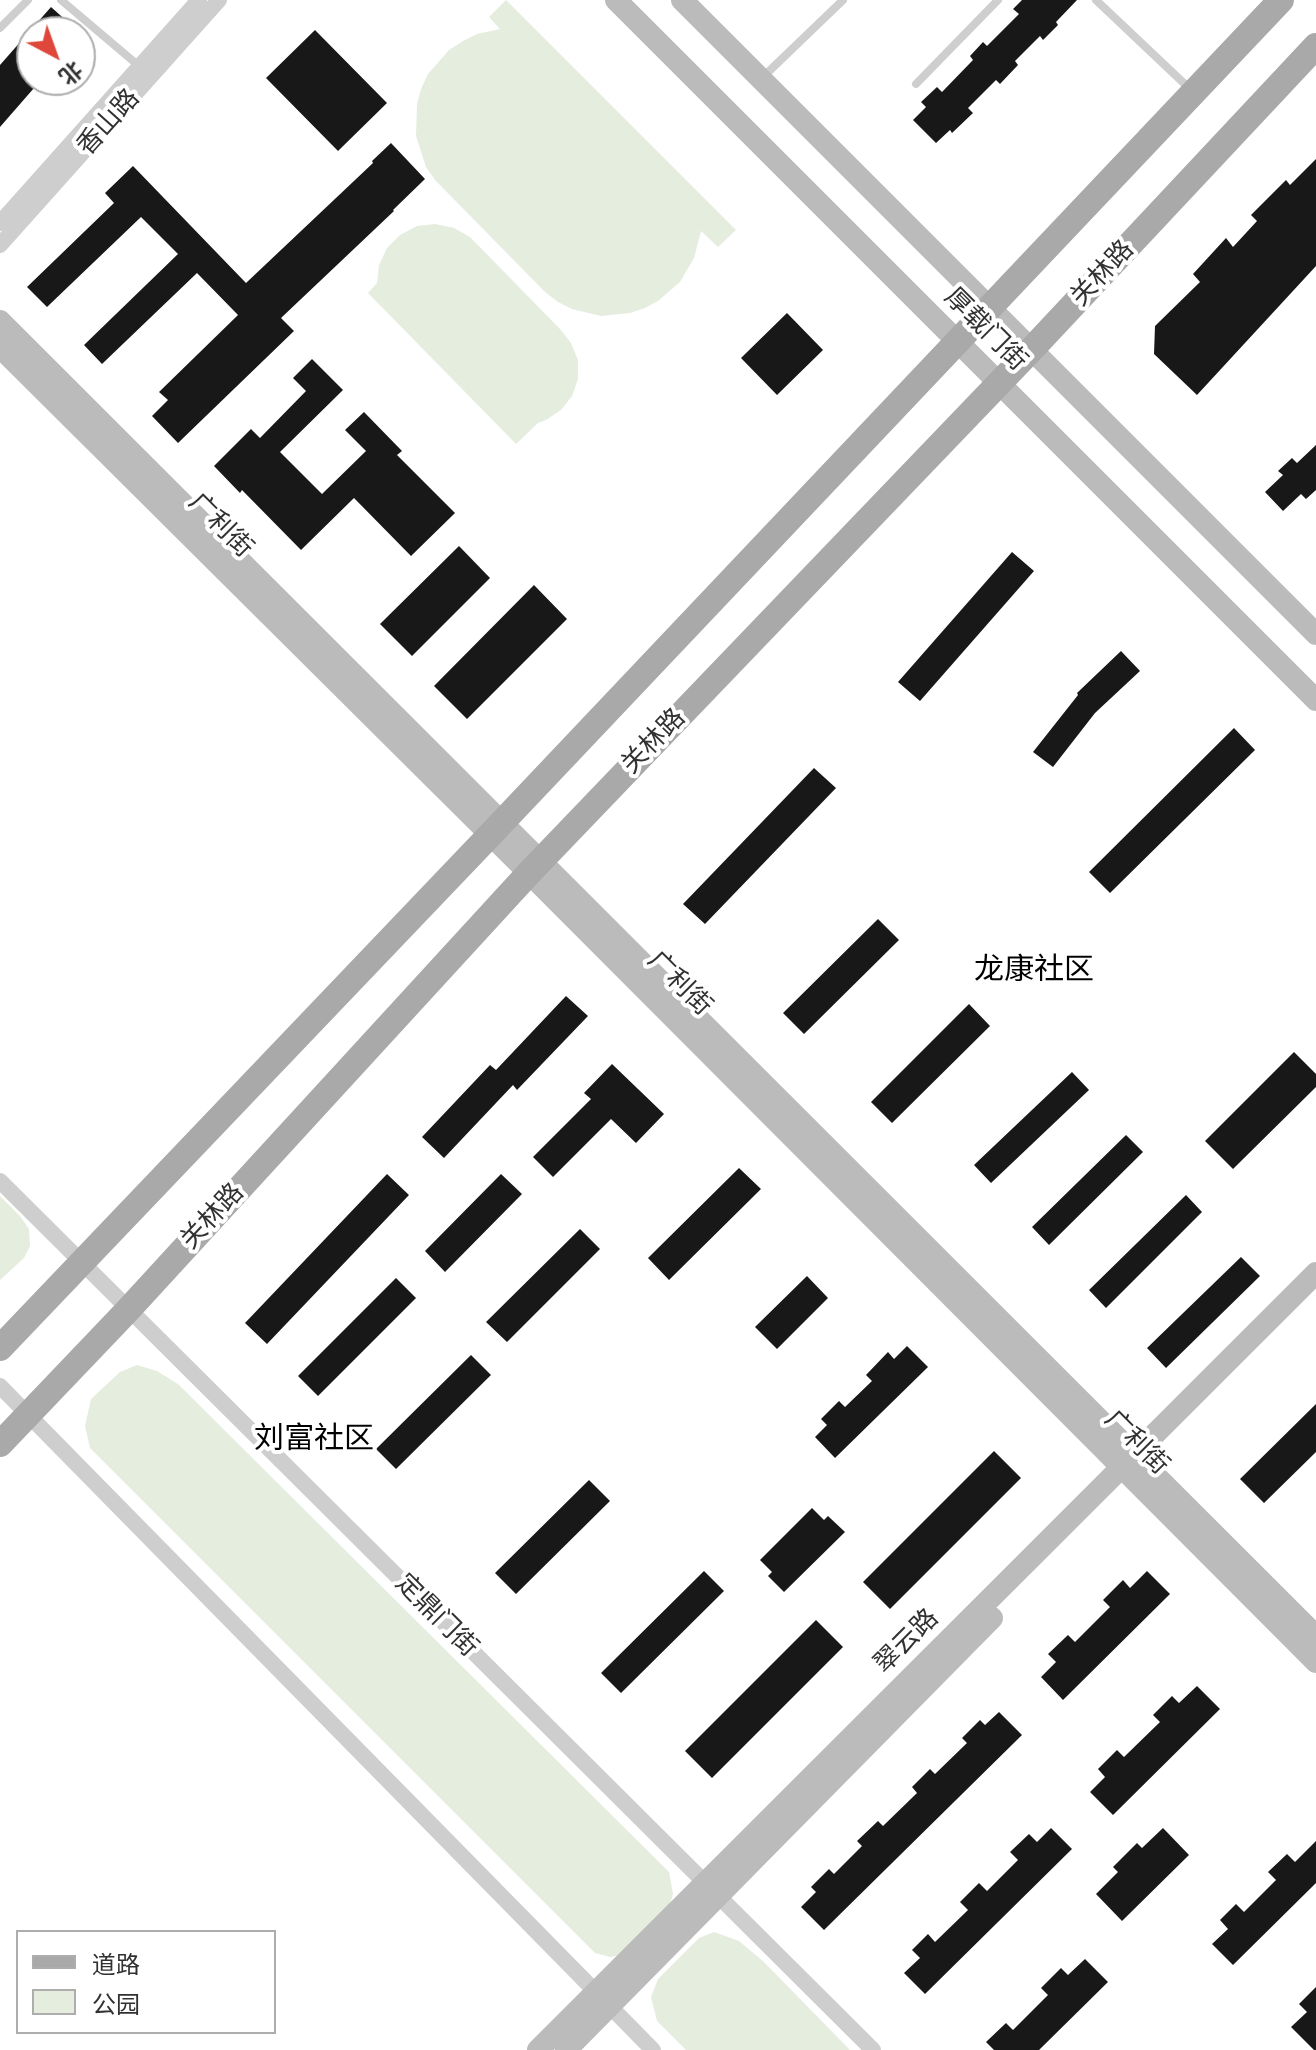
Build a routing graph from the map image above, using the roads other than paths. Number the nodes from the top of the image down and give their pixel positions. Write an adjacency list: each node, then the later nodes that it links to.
1 (28, 0): 11 (lane)
2 (61, 0): 13 (lane)
3 (199, 0): 13 (street, 香山路)
4 (219, 0): 18 (street, 香山路)
5 (616, 0): 21 (street, 厚载门街)
6 (682, 0): 14 (street, 厚载门街)
7 (843, 0): 14 (lane)
8 (998, 0): 15 (lane)
9 (1096, 0): 16 (lane)
10 (1281, 0): 16 (main road)
11 (0, 28)
12 (1316, 46): 23 (main road, 关林路)
13 (140, 67): 17 (street, 香山路)
14 (761, 79): 19 (street, 厚载门街)
15 (916, 84)
16 (1193, 92): 19 (main road)
17 (0, 223)
18 (0, 245)
19 (990, 307): 21 (main road); 23 (street, 厚载门街)
20 (0, 321): 27 (street, 广利街)
21 (957, 342): 24 (street, 厚载门街); 27 (main road)
22 (0, 347): 27 (street, 广利街)
23 (1031, 350): 24 (main road, 关林路); 25 (street, 厚载门街)
24 (998, 383): 26 (street, 厚载门街); 28 (main road, 关林路)
25 (1316, 634)
26 (1316, 700)
27 (496, 828): 28 (street, 广利街); 30 (main road)
28 (535, 867): 33 (main road, 关林路); 38 (street, 广利街)
29 (0, 1181): 30 (street, 定鼎门街)
30 (80, 1262): 33 (street, 定鼎门街); 34 (main road)
31 (1316, 1273): 38 (street, 翠云路)
32 (1316, 1294): 38 (street, 翠云路)
33 (128, 1310): 36 (main road, 关林路); 41 (street, 定鼎门街)
34 (0, 1348)
35 (0, 1386): 36 (street)
36 (28, 1414): 37 (main road, 关林路); 42 (street)
37 (0, 1444)
38 (1133, 1466): 39 (street, 广利街); 40 (street, 广利街); 41 (street, 翠云路)
39 (1316, 1636)
40 (1316, 1662)
41 (712, 1889): 42 (street, 翠云路); 46 (street, 定鼎门街)
42 (603, 2000): 43 (street, 翠云路); 44 (street, 翠云路); 45 (street)
43 (538, 2050)
44 (566, 2050)
45 (653, 2050)
46 (873, 2050)

